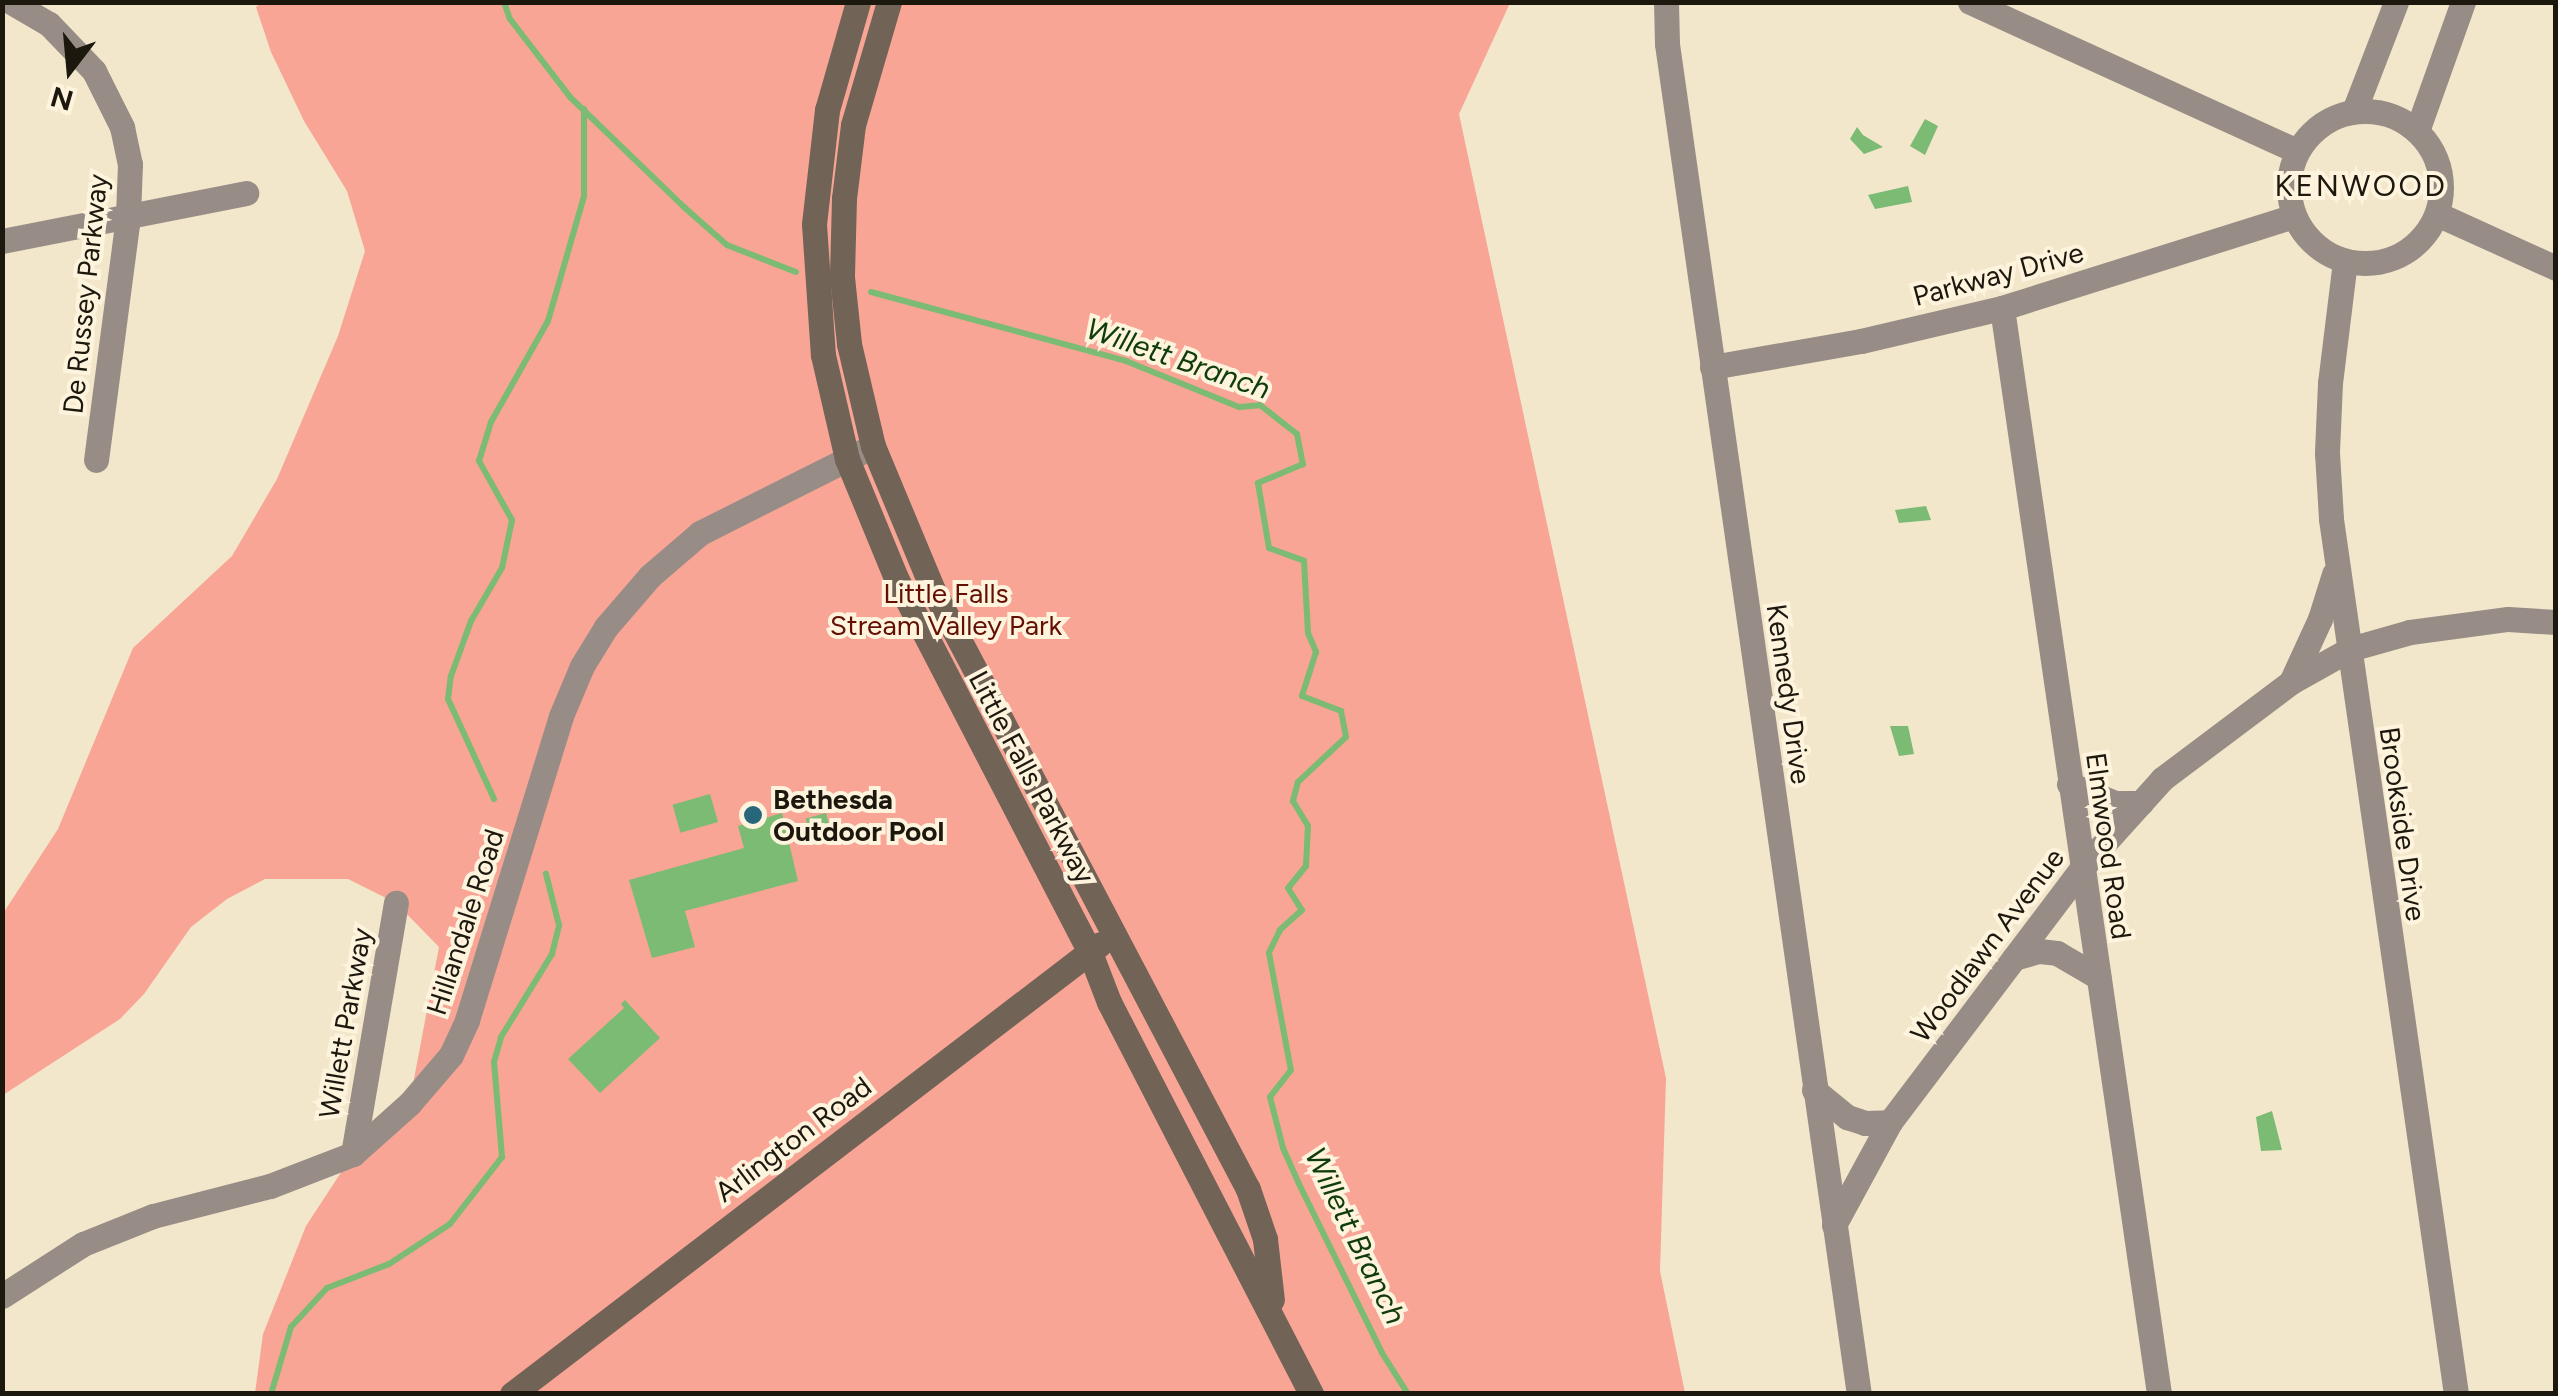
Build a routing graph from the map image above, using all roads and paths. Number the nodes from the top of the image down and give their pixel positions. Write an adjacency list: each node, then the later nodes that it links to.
1 (11, 2): 14 (street, De Russey Parkway)
2 (858, 2): 21 (main road, Little Falls Parkway)
3 (888, 2): 20 (main road, Little Falls Parkway)
4 (1666, 2): 19 (street, Kennedy Drive)
5 (1970, 2): 10 (street)
6 (2396, 2): 8 (street)
7 (2462, 2): 9 (street)
8 (2354, 111): 9 (street); 10 (street)
9 (2418, 131): 12 (street)
10 (2298, 151): 13 (street)
11 (246, 192): 14 (street)
12 (2437, 214): 16 (street); 17 (street)
13 (2294, 216): 16 (street); 18 (street, Parkway Drive)
14 (128, 217): 15 (street); 22 (street, De Russey Parkway)
15 (2, 241)
16 (2345, 261): 23 (street, Brookside Drive)
17 (2556, 268)
18 (2002, 308): 19 (street, Parkway Drive); 27 (street, Elmwood Road)
19 (1712, 366): 35 (street, Kennedy Drive)
20 (872, 446): 21 (street, Hillandale Road); 31 (main road, Little Falls Parkway)
21 (847, 459): 32 (main road, Little Falls Parkway); 37 (street, Hillandale Road)
22 (96, 460)
23 (2336, 565): 25 (street, Brookside Drive); 26 (street)
24 (2556, 622): 25 (street, Woodlawn Avenue)
25 (2350, 649): 26 (street, Woodlawn Avenue); 45 (street, Brookside Drive)
26 (2290, 682): 28 (street, Woodlawn Avenue)
27 (2069, 784): 28 (street); 29 (street, Elmwood Road)
28 (2141, 803): 29 (street, Woodlawn Avenue)
29 (2082, 868): 33 (street, Woodlawn Avenue); 34 (street, Elmwood Road)
30 (396, 903): 37 (street, Willett Parkway)
31 (1113, 937): 32 (main road, Arlington Road); 40 (main road, Little Falls Parkway)
32 (1089, 950): 40 (main road, Little Falls Parkway); 41 (main road, Arlington Road)
33 (2014, 958): 34 (street); 36 (street, Woodlawn Avenue)
34 (2098, 977): 44 (street, Elmwood Road)
35 (1814, 1090): 36 (street); 38 (street, Kennedy Drive)
36 (1890, 1122): 38 (street, Woodlawn Avenue)
37 (353, 1154): 39 (street, Hillandale Road)
38 (1834, 1226): 43 (street, Kennedy Drive)
39 (2, 1296)
40 (1275, 1320): 42 (main road, Little Falls Parkway)
41 (512, 1394)
42 (1310, 1394)
43 (1859, 1394)
44 (2159, 1394)
45 (2456, 1394)

